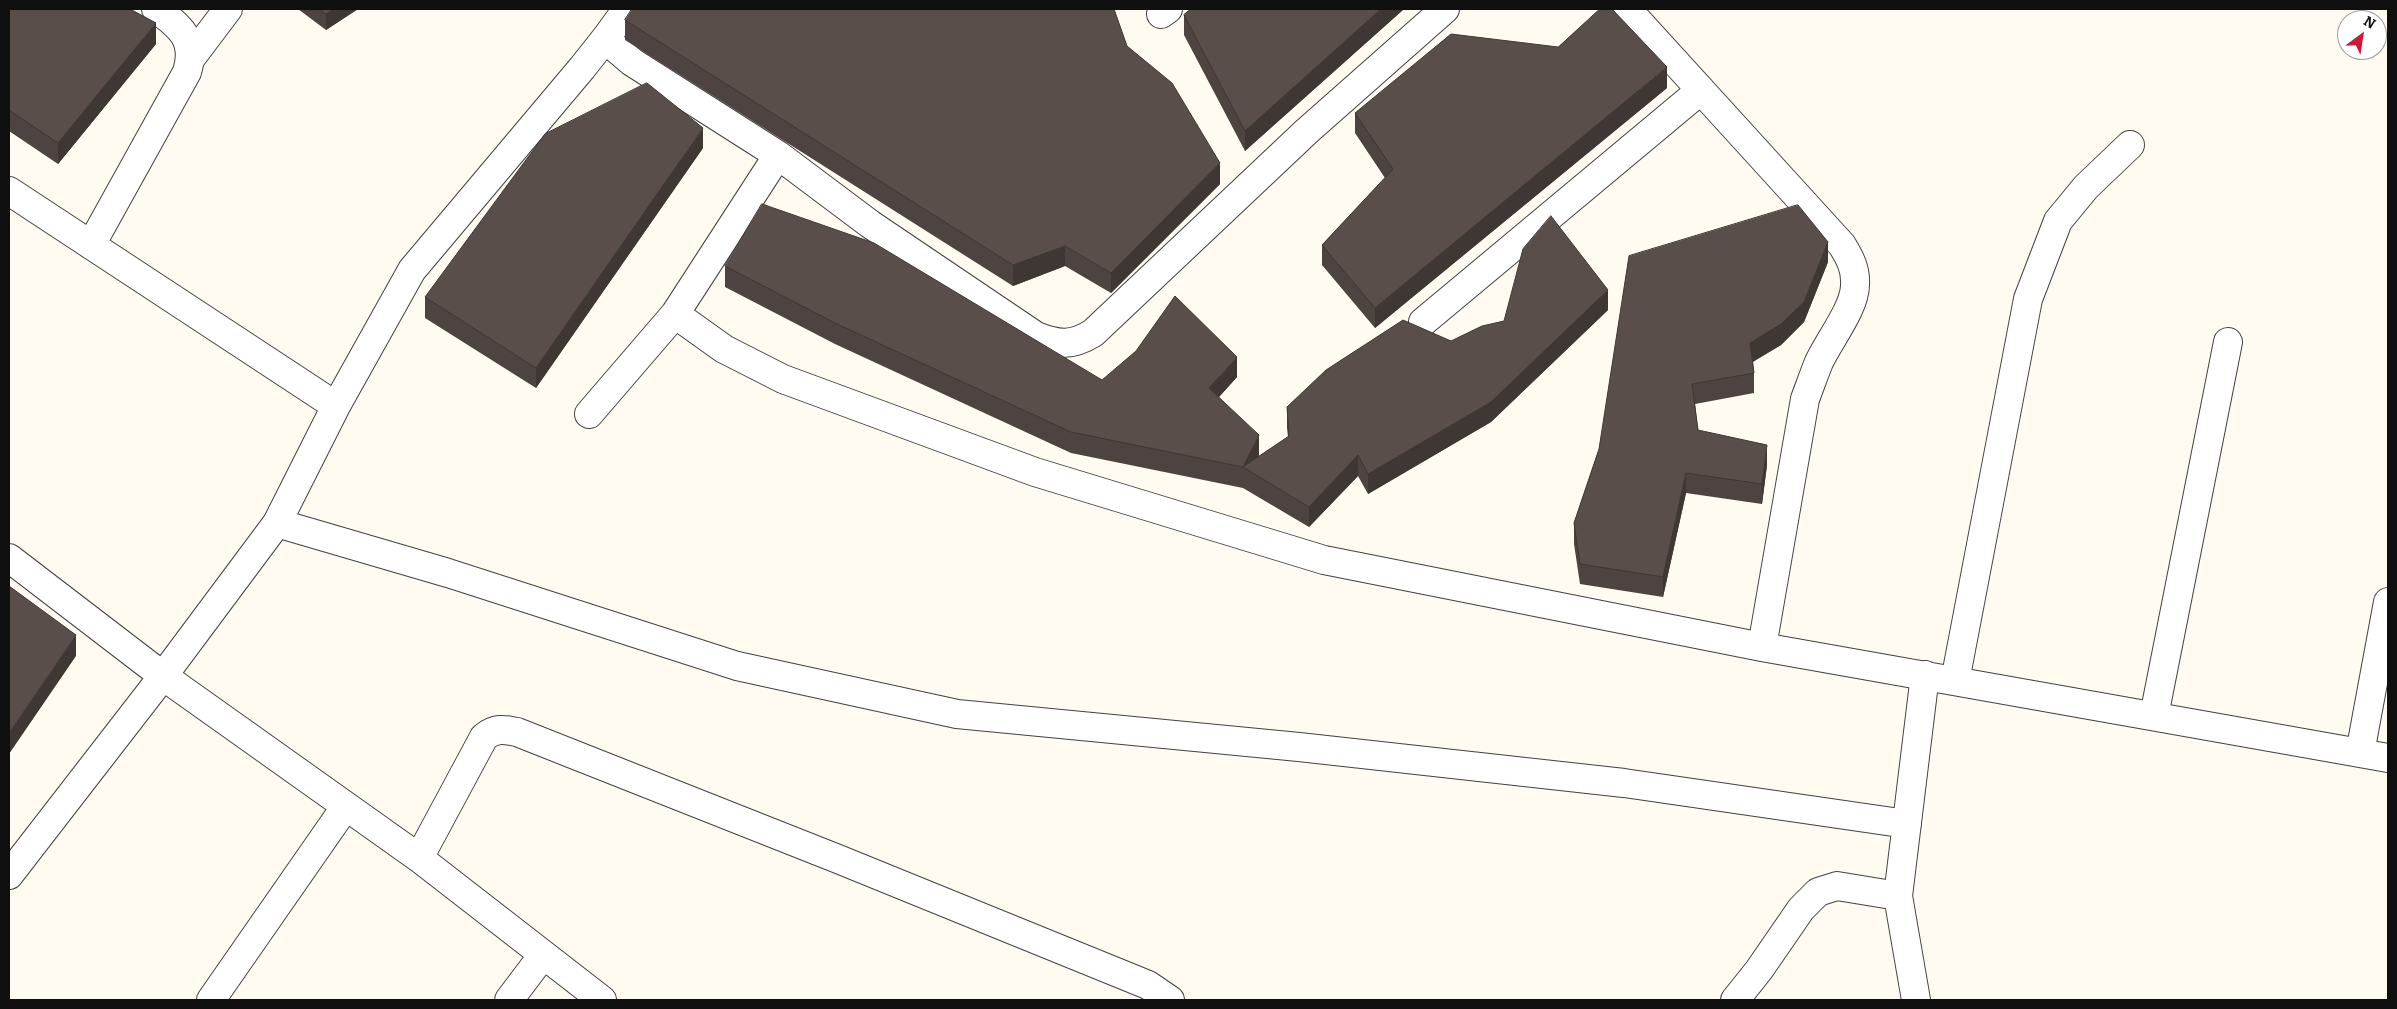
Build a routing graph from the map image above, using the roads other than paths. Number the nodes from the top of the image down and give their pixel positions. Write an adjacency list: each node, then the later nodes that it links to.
1 (156, 9): 7 (street)
2 (228, 9): 7 (street)
3 (627, 9): 6 (street)
4 (1445, 9): 10 (street)
5 (1627, 9): 8 (street)
6 (605, 39): 10 (street); 16 (street)
7 (192, 58): 12 (street)
8 (1701, 90): 14 (street); 21 (street)
9 (2130, 146): 24 (street)
10 (778, 155): 13 (street)
11 (9, 191): 12 (street)
12 (91, 245): 16 (street)
13 (675, 314): 17 (street); 21 (street)
14 (1423, 322)
15 (2228, 342): 25 (street)
16 (336, 406): 18 (street)
17 (589, 414)
18 (277, 523): 23 (street); 29 (street)
19 (9, 558): 23 (street)
20 (2388, 602): 26 (street)
21 (1762, 647): 22 (street)
22 (1925, 675): 24 (street); 29 (street)
23 (163, 676): 28 (street); 31 (street)
24 (1955, 681): 25 (street)
25 (2154, 716): 26 (street)
26 (2360, 753): 27 (street)
27 (2388, 758)
28 (346, 806): 30 (street); 34 (street)
29 (1907, 824): 32 (street)
30 (419, 858): 33 (street); 37 (street)
31 (9, 875)
32 (1898, 896): 38 (street); 39 (street)
33 (543, 956): 35 (street); 36 (street)
34 (210, 1000)
35 (509, 1000)
36 (602, 1000)
37 (1170, 1000)
38 (1735, 1000)
39 (1916, 1000)

